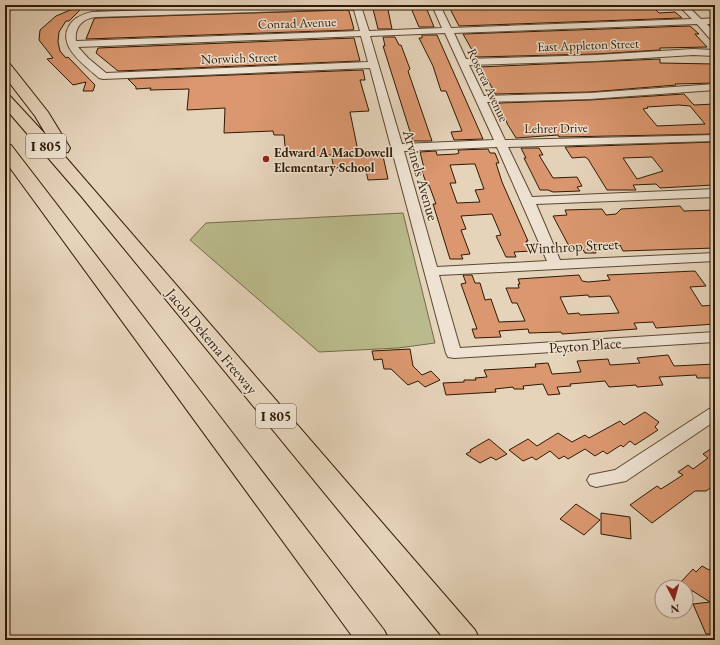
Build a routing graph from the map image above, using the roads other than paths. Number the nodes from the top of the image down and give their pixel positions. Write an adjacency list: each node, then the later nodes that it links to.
1 (8, 5): 4 (highway)
2 (436, 5): 7 (street, Roscrea Avenue)
3 (682, 5): 6 (street)
4 (5, 8)
5 (715, 21): 6 (street, Conrad Avenue)
6 (699, 22): 7 (street, Conrad Avenue); 9 (street)
7 (447, 31): 8 (street, Conrad Avenue); 13 (street, Roscrea Avenue)
8 (365, 33): 10 (street, Conrad Avenue); 10 (street, Arvinels Avenue); 14 (street, Arvinels Avenue)
9 (715, 39)
10 (72, 44): 14 (street, Norwich Street)
11 (715, 53): 13 (street, East Appleton Street)
12 (5, 58): 15 (highway)
13 (462, 62): 18 (street, Roscrea Avenue)
14 (374, 65): 21 (street, Arvinels Avenue)
15 (9, 71): 23 (highway)
16 (715, 88): 18 (street)
17 (5, 99): 23 (highway, Jacob Dekema Freeway / I 805)
18 (480, 99): 20 (street, Roscrea Avenue)
19 (715, 138): 20 (street, Lehrer Drive)
20 (500, 143): 21 (street, Lehrer Drive); 25 (street, Roscrea Avenue)
21 (397, 148): 28 (street, Arvinels Avenue)
22 (5, 149): 33 (highway, I 805)
23 (87, 192): 36 (highway, Jacob Dekema Freeway / I 805)
24 (715, 193): 25 (street)
25 (528, 201): 27 (street, Roscrea Avenue)
26 (715, 257): 27 (street, Winthrop Street)
27 (555, 264): 28 (street, Winthrop Street)
28 (431, 271): 30 (street, Arvinels Avenue)
29 (715, 337): 30 (street, Peyton Place)
30 (454, 353)
31 (715, 413): 32 (street)
32 (596, 480)
33 (349, 608): 34 (highway); 35 (highway, I 805)
34 (367, 640)
35 (373, 640)
36 (464, 640)

